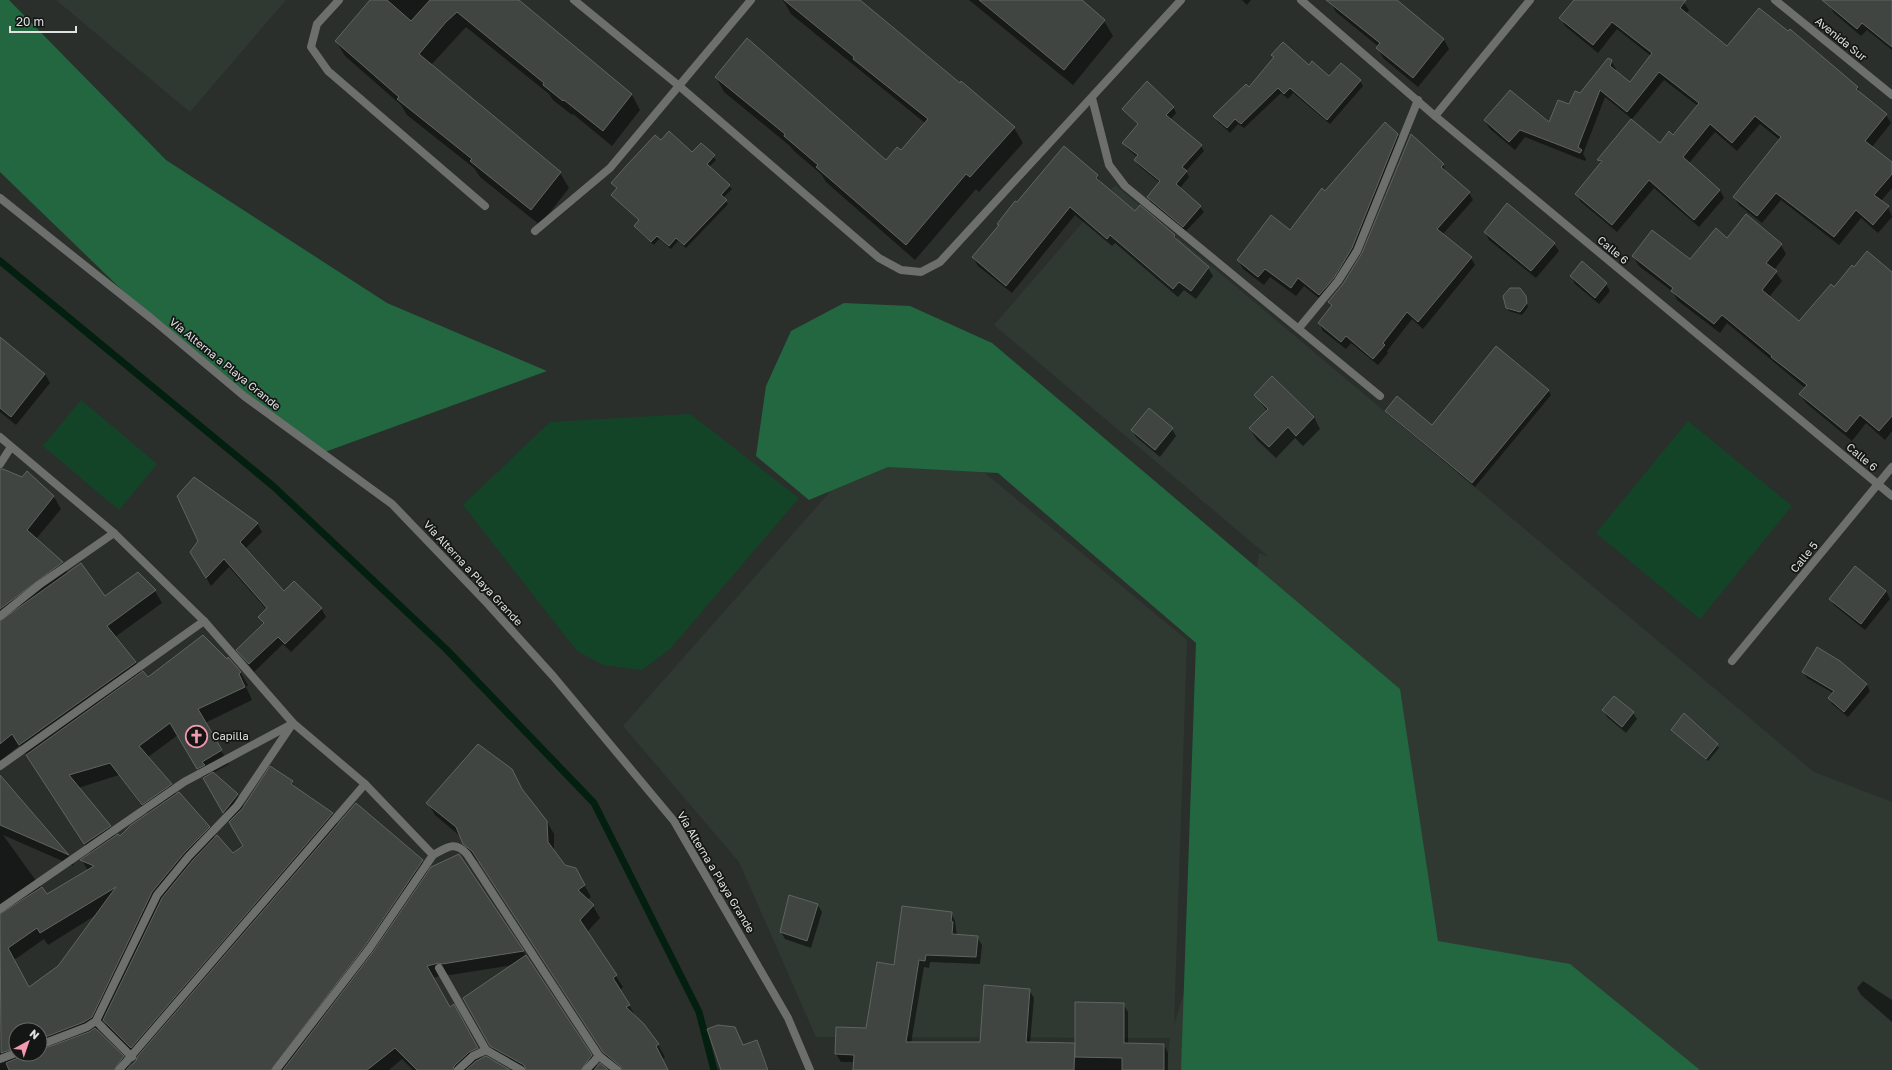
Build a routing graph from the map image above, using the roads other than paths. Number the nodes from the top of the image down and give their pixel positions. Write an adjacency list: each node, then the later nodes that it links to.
1 (338, 0): 14 (street)
2 (574, 0): 8 (street)
3 (751, 0): 8 (street)
4 (1181, 0): 10 (street)
5 (1301, 0): 11 (street, Calle 6)
6 (1530, 0): 12 (street)
7 (1775, 0): 9 (street, Avenida Sur)
8 (678, 85): 10 (street); 15 (street)
9 (1892, 95)
10 (1092, 98): 16 (street)
11 (1418, 100): 12 (street, Calle 6); 16 (street)
12 (1435, 116): 22 (street, Calle 6)
13 (0, 198): 45 (street, Vía Alterna a Playa Grande)
14 (485, 206)
15 (535, 231)
16 (1299, 328): 17 (street)
17 (1380, 396)
18 (0, 437): 19 (street)
19 (11, 447): 20 (street); 24 (street)
20 (0, 464)
21 (1892, 467): 22 (street, Calle 5)
22 (1877, 484): 23 (street, Calle 6); 27 (street, Calle 5)
23 (1892, 496)
24 (114, 533): 25 (street); 26 (street)
25 (0, 616)
26 (204, 621): 28 (street); 29 (street)
27 (1732, 661)
28 (293, 724): 30 (street); 32 (street); 34 (street)
29 (0, 766)
30 (365, 784): 31 (street); 38 (street)
31 (433, 855): 37 (street); 40 (street)
32 (0, 909)
33 (439, 968): 36 (street)
34 (96, 1021): 35 (street); 38 (street)
35 (48, 1041)
36 (486, 1050): 41 (street); 42 (street)
37 (599, 1056): 43 (street); 44 (street)
38 (132, 1057): 39 (street)
39 (119, 1070)
40 (276, 1070)
41 (458, 1070)
42 (520, 1070)
43 (586, 1070)
44 (617, 1070)
45 (810, 1070)

